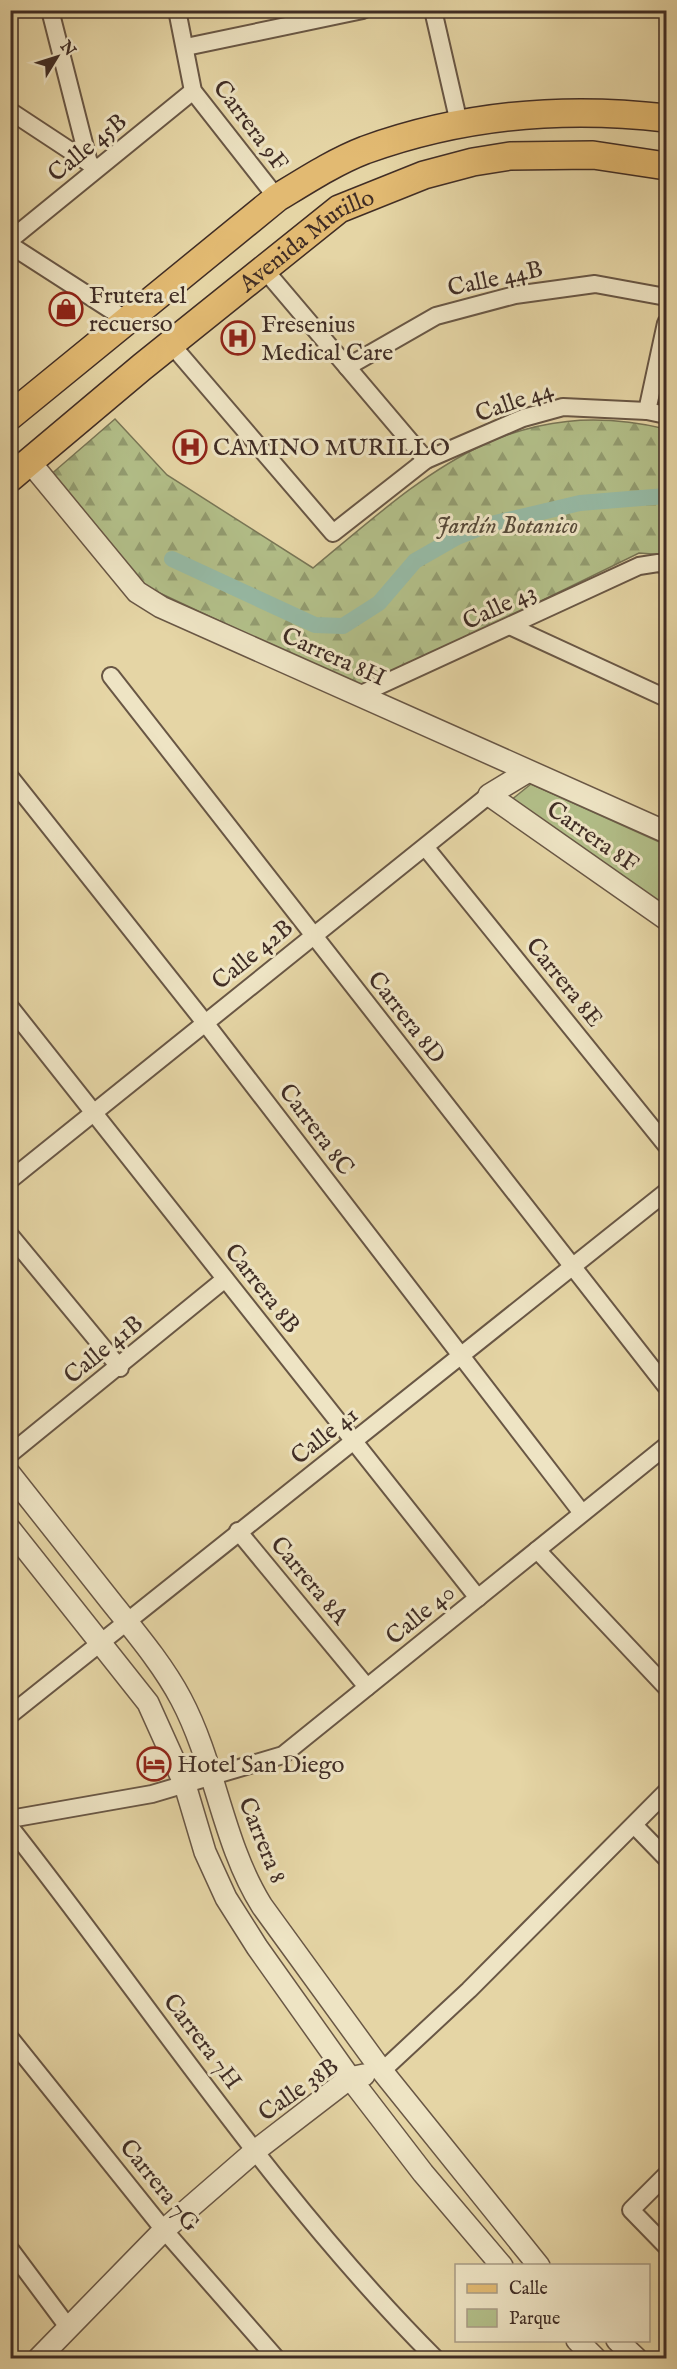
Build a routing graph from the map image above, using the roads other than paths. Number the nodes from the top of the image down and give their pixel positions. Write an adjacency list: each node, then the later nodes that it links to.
1 (50, 10): 11 (street)
2 (177, 10): 6 (street, Carrera 9F)
3 (363, 10): 5 (street)
4 (433, 10): 10 (street)
5 (319, 15): 6 (street)
6 (186, 47): 7 (street, Carrera 9F)
7 (193, 90): 11 (street, Calle 45B); 13 (street, Carrera 9F)
8 (10, 111): 11 (street)
9 (666, 118): 10 (main road, Avenida Murillo)
10 (459, 123): 13 (main road, Avenida Murillo)
11 (93, 166): 14 (street, Calle 45B)
12 (666, 166): 16 (main road, Avenida Murillo)
13 (276, 198): 18 (main road, Avenida Murillo)
14 (10, 240)
15 (10, 245): 18 (street)
16 (264, 269): 20 (main road, Avenida Murillo); 21 (street)
17 (666, 297): 21 (street, Calle 44B)
18 (125, 319): 24 (main road, Avenida Murillo)
19 (666, 323): 22 (street)
20 (171, 344): 25 (street, Calle 44); 26 (main road, Avenida Murillo)
21 (347, 367): 25 (street)
22 (647, 411): 23 (street, Calle 44); 25 (street, Calle 44)
23 (666, 415)
24 (10, 416)
25 (426, 460)
26 (20, 469): 30 (street, Carrera 8H)
27 (662, 564): 28 (street, Calle 43)
28 (512, 627): 30 (street, Calle 43); 31 (street)
29 (111, 676): 38 (street, Carrera 8D)
30 (360, 695): 32 (street, Carrera 8H)
31 (666, 698)
32 (527, 772): 34 (street, Calle 42B); 35 (street, Carrera 8H)
33 (11, 778): 40 (street, Carrera 8C)
34 (489, 795): 36 (street, Calle 42B); 37 (street, Carrera 8F)
35 (666, 832)
36 (426, 848): 38 (street, Calle 42B); 42 (street, Carrera 8E)
37 (666, 919)
38 (315, 937): 40 (street, Calle 42B); 46 (street, Carrera 8D)
39 (10, 1007): 41 (street, Carrera 8B)
40 (206, 1024): 41 (street, Calle 42B); 48 (street, Carrera 8C)
41 (94, 1113): 43 (street, Calle 42B); 47 (street, Carrera 8B)
42 (666, 1145)
43 (10, 1180)
44 (666, 1192): 46 (street, Calle 41)
45 (10, 1235): 49 (street)
46 (572, 1267): 48 (street, Calle 41); 50 (street, Carrera 8D)
47 (225, 1279): 49 (street, Calle 41B); 51 (street, Carrera 8B)
48 (461, 1356): 51 (street, Calle 41); 55 (street, Carrera 8C)
49 (120, 1368): 53 (street, Calle 41B)
50 (666, 1386)
51 (354, 1442): 57 (street, Calle 41); 59 (street, Carrera 8B)
52 (666, 1446): 55 (street, Calle 40)
53 (10, 1454)
54 (10, 1474): 60 (street, Carrera 8)
55 (582, 1513): 58 (street, Calle 40)
56 (10, 1529): 61 (street)
57 (238, 1531): 60 (street, Calle 41); 62 (street, Carrera 8A)
58 (537, 1550): 59 (street, Calle 40); 63 (street)
59 (478, 1598): 62 (street, Calle 40)
60 (126, 1621): 61 (street, Calle 41); 65 (street, Carrera 8)
61 (101, 1644): 64 (street, Calle 41); 66 (street)
62 (367, 1687): 65 (street, Calle 40)
63 (666, 1687)
64 (10, 1715)
65 (213, 1778): 66 (street, Calle 40); 73 (street, Carrera 8)
66 (186, 1785): 68 (street, Calle 40); 74 (street)
67 (666, 1792): 69 (street)
68 (10, 1819)
69 (634, 1825): 71 (street); 73 (street)
70 (10, 1827): 75 (street, Carrera 7H)
71 (666, 1858)
72 (10, 2038): 77 (street, Carrera 7G)
73 (382, 2071): 74 (street, Calle 38B); 81 (street, Carrera 8)
74 (350, 2078): 75 (street, Calle 38B); 80 (street)
75 (255, 2151): 77 (street, Calle 38B); 87 (street, Carrera 7H)
76 (666, 2175): 78 (street)
77 (164, 2230): 82 (street, Calle 38B); 86 (street, Carrera 7G)
78 (666, 2246)
79 (10, 2249): 82 (street)
80 (501, 2264)
81 (538, 2264)
82 (68, 2327): 85 (street, Calle 38B)
83 (579, 2342): 88 (street)
84 (619, 2342): 89 (street)
85 (39, 2358)
86 (276, 2358)
87 (435, 2358)
88 (595, 2358)
89 (636, 2358)

